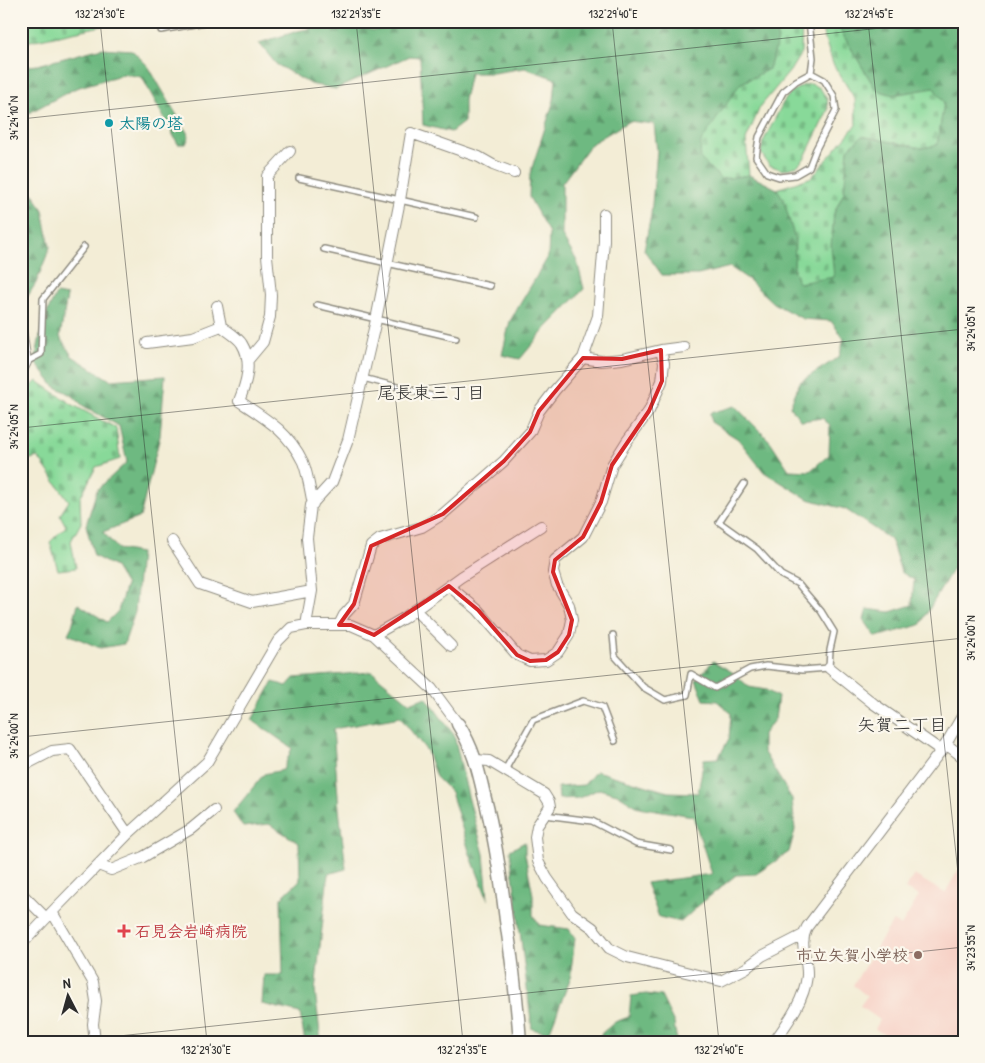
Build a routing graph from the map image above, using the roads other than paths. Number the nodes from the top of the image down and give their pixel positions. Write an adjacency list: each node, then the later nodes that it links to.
1 (160, 21): 2 (lane)
2 (211, 21)
3 (809, 21): 4 (lane)
4 (811, 73): 4 (lane)
5 (290, 151): 27 (street)
6 (514, 173): 8 (street)
7 (299, 178): 8 (lane)
8 (400, 200): 10 (lane); 14 (street)
9 (604, 214): 26 (street)
10 (476, 218)
11 (84, 247): 28 (lane)
12 (324, 249): 14 (lane)
13 (21, 257): 15 (street)
14 (387, 264): 16 (lane); 19 (street)
15 (21, 271)
16 (490, 286)
17 (317, 305): 19 (lane)
18 (217, 306): 20 (street)
19 (376, 320): 22 (lane); 30 (street)
20 (222, 326): 23 (street); 27 (street)
21 (21, 330): 28 (street)
22 (456, 338)
23 (147, 343)
24 (684, 347): 25 (street)
25 (661, 350): 26 (street); 36 (street)
26 (584, 358): 40 (street)
27 (248, 360): 33 (street)
28 (26, 362): 29 (street)
29 (21, 372)
30 (364, 378): 31 (lane); 33 (street)
31 (432, 396)
32 (744, 484): 44 (lane)
33 (313, 504): 37 (street)
34 (541, 526): 36 (street)
35 (172, 541): 37 (street)
36 (449, 586): 38 (street)
37 (312, 591): 39 (street)
38 (415, 610): 41 (street); 43 (street)
39 (306, 625): 40 (street); 55 (street)
40 (339, 625): 41 (street)
41 (374, 635): 46 (street)
42 (613, 635): 44 (lane)
43 (451, 646)
44 (829, 668): 48 (street)
45 (964, 713): 48 (street)
46 (458, 724): 50 (street)
47 (615, 741): 52 (lane)
48 (944, 747): 49 (street); 60 (street)
49 (964, 758)
50 (476, 760): 52 (street); 63 (street)
51 (21, 767): 55 (street)
52 (505, 770): 54 (street)
53 (214, 810): 57 (street)
54 (544, 815): 56 (lane); 60 (street)
55 (128, 834): 57 (street)
56 (671, 850)
57 (98, 865): 59 (street)
58 (21, 894): 59 (street)
59 (49, 915): 61 (street); 62 (street)
60 (803, 935): 64 (street)
61 (21, 945)
62 (95, 1042)
63 (520, 1042)
64 (774, 1042)

